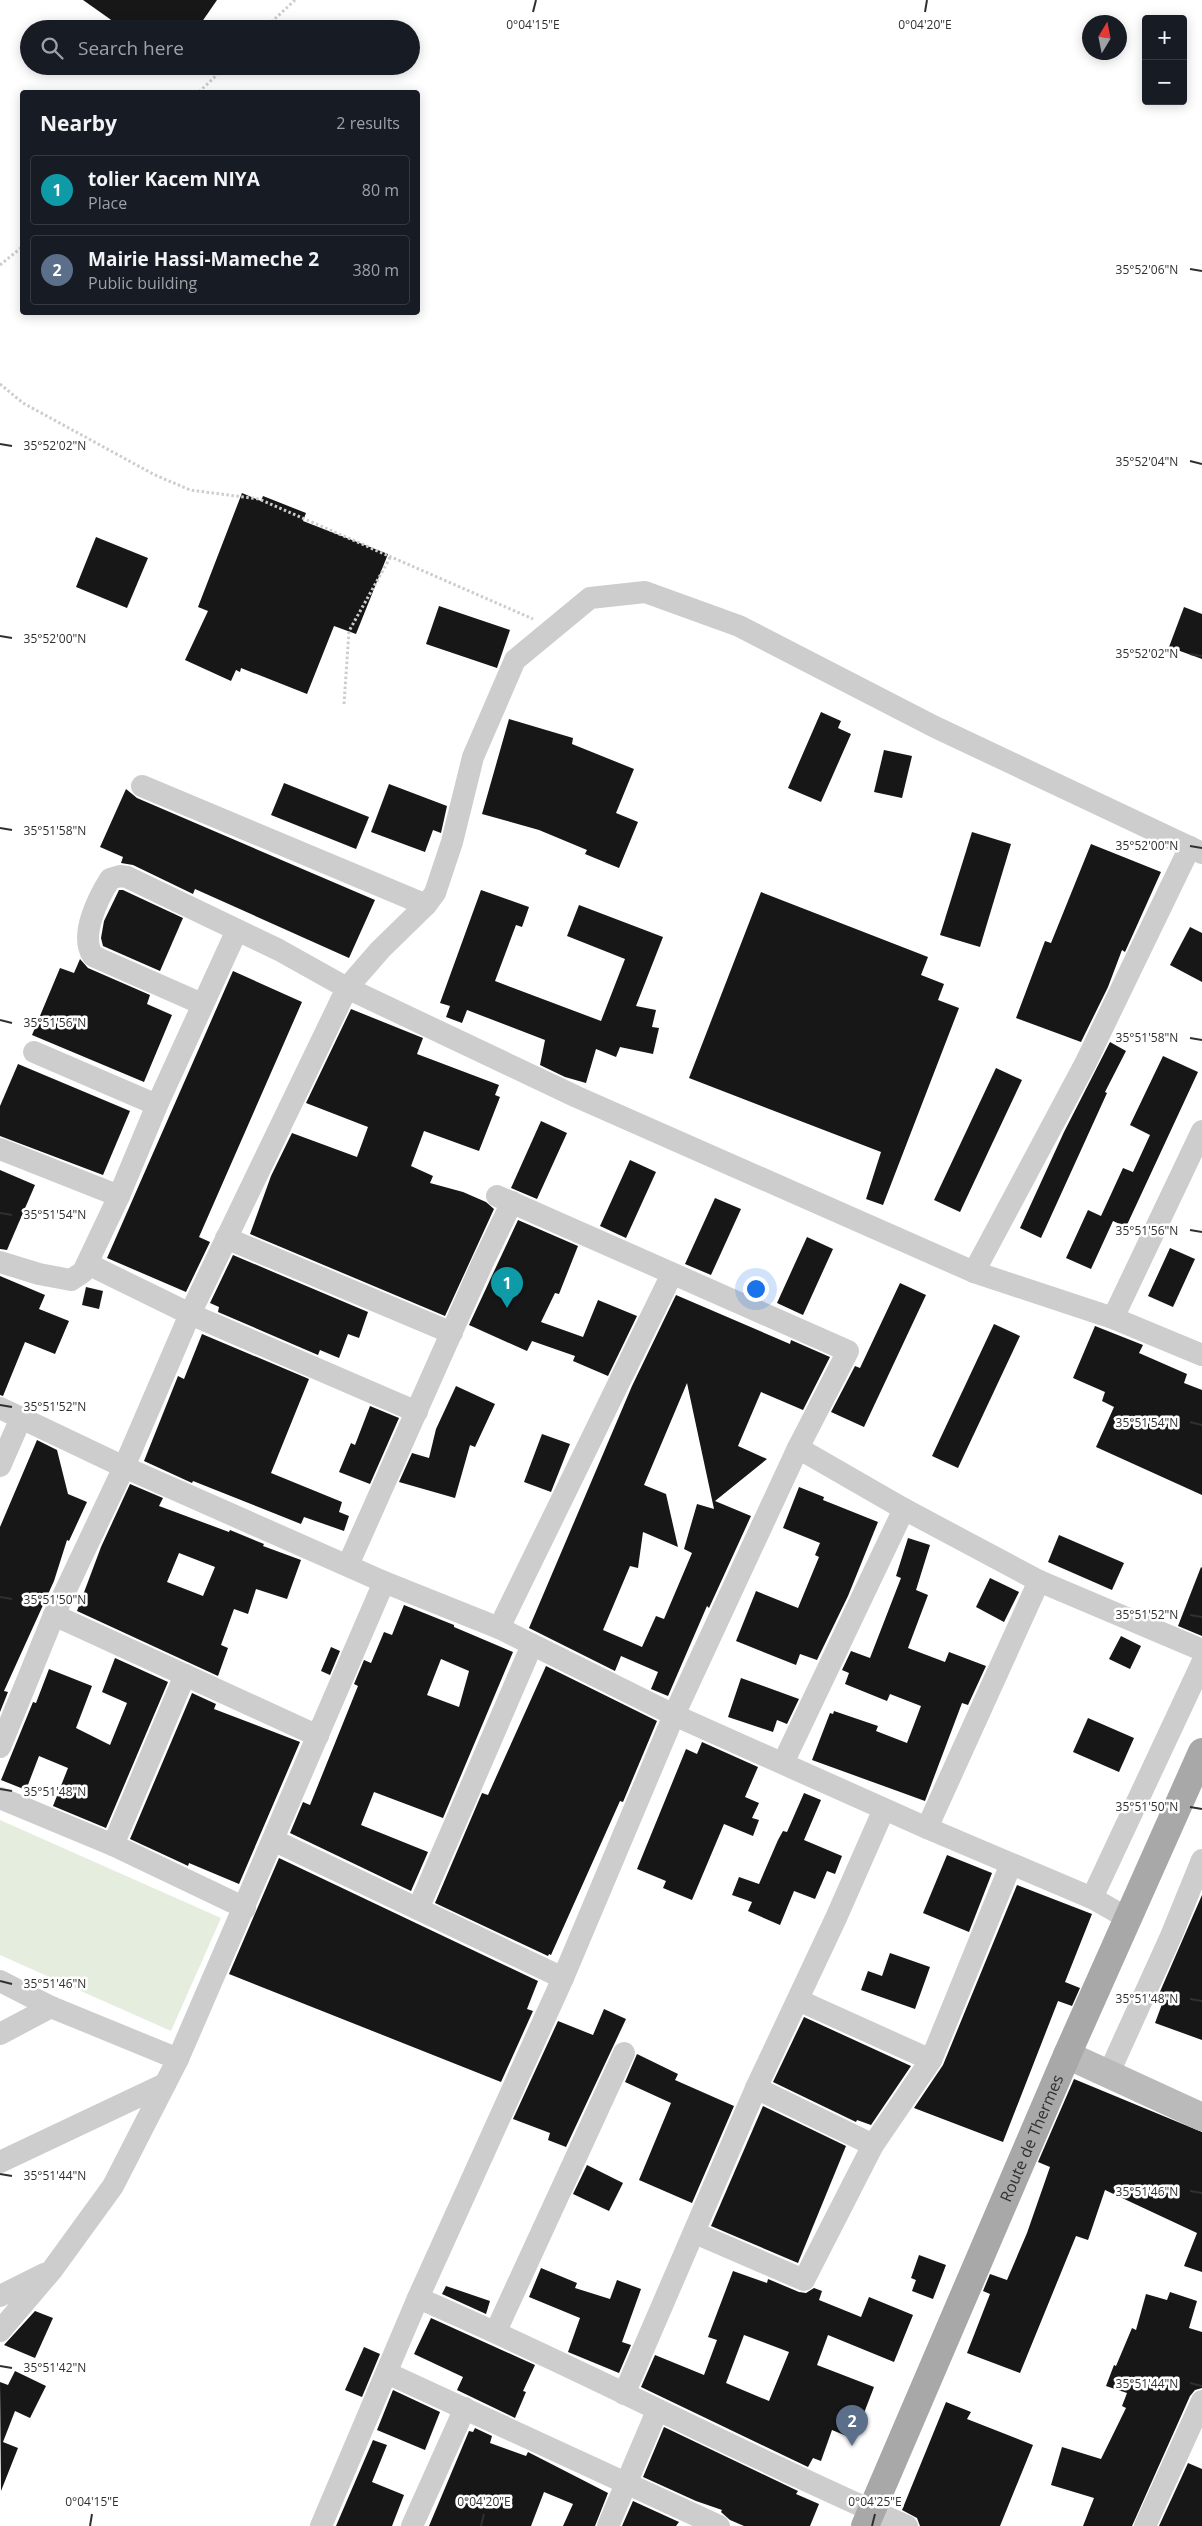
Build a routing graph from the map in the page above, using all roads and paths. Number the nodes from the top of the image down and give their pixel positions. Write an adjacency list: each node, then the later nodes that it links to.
1 (295, 0): 2 (path)
2 (274, 20)
3 (217, 75): 4 (path)
4 (201, 90)
5 (20, 248): 6 (path)
6 (0, 266)
7 (0, 384): 8 (path)
8 (391, 556): 9 (path); 10 (path)
9 (553, 628): 12 (street); 13 (street)
10 (344, 704)
11 (142, 786): 13 (street)
12 (1196, 850): 25 (street)
13 (426, 906): 15 (street)
14 (237, 930): 15 (street); 16 (street); 16 (street)
15 (348, 988): 22 (street); 25 (street)
16 (202, 1004): 18 (street)
17 (34, 1052): 18 (street)
18 (157, 1105): 21 (street)
19 (1202, 1132): 28 (street)
20 (0, 1149): 21 (street)
21 (119, 1196): 24 (street)
22 (226, 1238): 27 (street); 29 (street)
23 (0, 1262): 24 (street)
24 (88, 1264): 27 (street)
25 (974, 1272): 28 (street)
26 (672, 1274): 29 (street); 34 (street); 42 (street)
27 (190, 1314): 32 (street); 36 (street)
28 (1113, 1318): 30 (street)
29 (452, 1333): 32 (street)
30 (1201, 1352)
31 (0, 1408): 33 (street)
32 (418, 1412): 38 (street)
33 (21, 1418): 35 (street); 36 (street)
34 (798, 1448): 37 (street); 47 (street)
35 (0, 1466)
36 (124, 1467): 38 (street); 41 (street)
37 (904, 1510): 39 (street); 51 (street)
38 (348, 1565): 40 (street)
39 (1039, 1581): 44 (street); 54 (street)
40 (384, 1582): 42 (street); 48 (street)
41 (54, 1615): 46 (street); 49 (street)
42 (499, 1628): 43 (street)
43 (532, 1646): 47 (street); 61 (street)
44 (1202, 1650)
45 (1202, 1663): 59 (street)
46 (185, 1675): 48 (street); 56 (street)
47 (674, 1714): 51 (street); 63 (street)
48 (318, 1736): 55 (street)
49 (0, 1747)
50 (1202, 1752): 62 (main road, Route de Thermes)
51 (783, 1764): 53 (street)
52 (0, 1798): 56 (street)
53 (884, 1808): 54 (street); 65 (street)
54 (927, 1828): 58 (street)
55 (273, 1840): 60 (street); 61 (street)
56 (113, 1844): 60 (street)
57 (1202, 1860): 72 (street)
58 (1012, 1864): 59 (street); 71 (street)
59 (1092, 1898): 62 (street)
60 (245, 1908): 70 (street)
61 (418, 1909): 63 (street)
62 (1129, 1919): 69 (main road, Route de Thermes)
63 (563, 1978): 81 (street)
64 (0, 1981): 66 (street)
65 (798, 2000): 71 (street); 74 (street)
66 (51, 2007): 67 (street); 70 (street)
67 (0, 2034)
68 (624, 2053): 83 (street)
69 (1068, 2056): 72 (main road); 90 (main road, Route de Thermes)
70 (178, 2059): 73 (street)
71 (931, 2060): 76 (street)
72 (1108, 2075): 75 (main road)
73 (165, 2084): 77 (street); 79 (street)
74 (756, 2088): 76 (street); 78 (street)
75 (1202, 2117)
76 (873, 2145): 78 (street)
77 (0, 2162)
78 (696, 2233): 85 (street)
79 (52, 2270): 80 (street); 82 (street)
80 (0, 2296)
81 (418, 2298): 83 (street); 84 (street)
82 (0, 2331)
83 (496, 2331): 85 (street)
84 (387, 2373): 87 (street); 91 (street)
85 (624, 2394): 88 (street)
86 (1202, 2401): 96 (street)
87 (465, 2408): 89 (street); 92 (street)
88 (657, 2411): 89 (street); 90 (street)
89 (626, 2485): 93 (street); 94 (street)
90 (868, 2518): 95 (street)
91 (321, 2526)
92 (412, 2526)
93 (608, 2526)
94 (719, 2526)
95 (907, 2526)
96 (1145, 2526)

